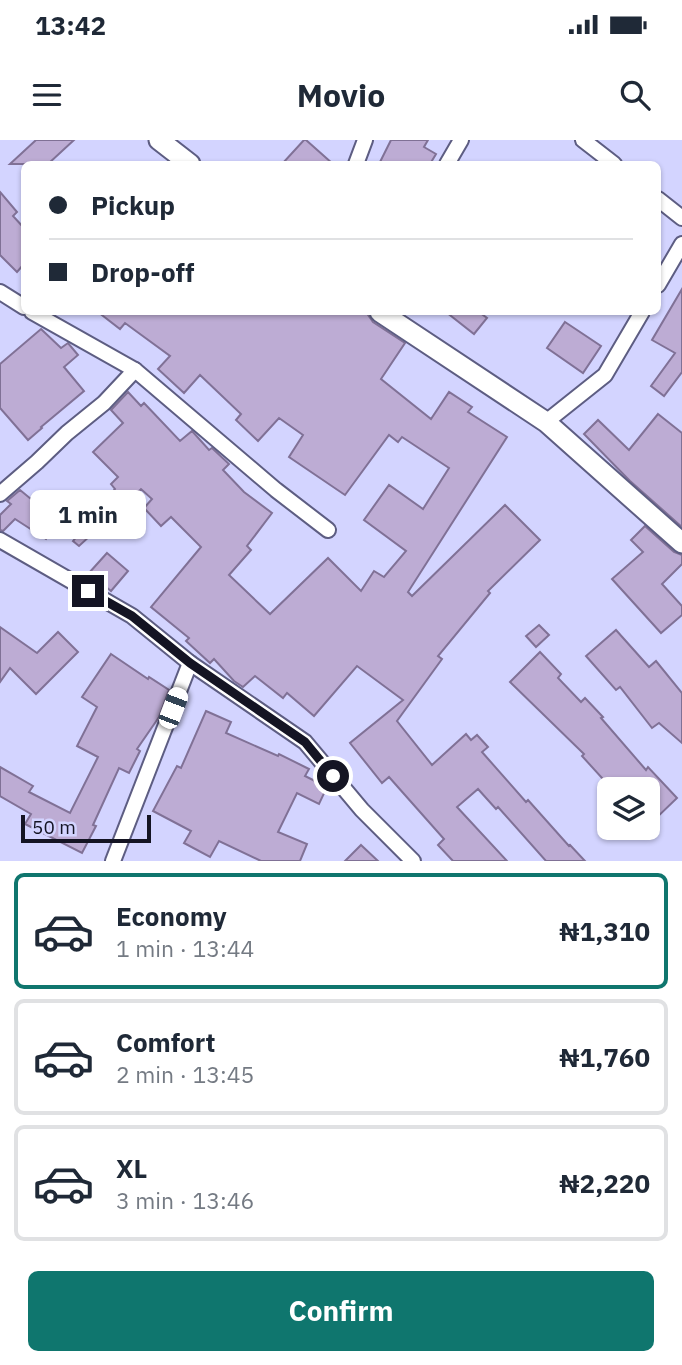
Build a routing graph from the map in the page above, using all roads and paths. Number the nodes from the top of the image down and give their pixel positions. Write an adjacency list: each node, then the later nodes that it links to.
1 (159, 140): 5 (street)
2 (365, 140): 6 (street)
3 (461, 140): 7 (street)
4 (583, 140): 8 (street)
5 (186, 161)
6 (357, 161)
7 (449, 161)
8 (610, 161)
9 (661, 201): 10 (street)
10 (682, 218)
11 (682, 244): 12 (street)
12 (661, 280)
13 (0, 292): 14 (street)
14 (21, 305)
15 (37, 315): 19 (street)
16 (61, 315): 19 (street)
17 (385, 315): 21 (street)
18 (640, 315): 21 (street)
19 (53, 324): 20 (street)
20 (135, 370): 22 (street); 23 (street)
21 (546, 422): 25 (street)
22 (0, 494)
23 (328, 530)
24 (0, 540): 26 (street)
25 (682, 543)
26 (190, 663): 27 (street); 28 (street)
27 (113, 861)
28 (412, 861)

